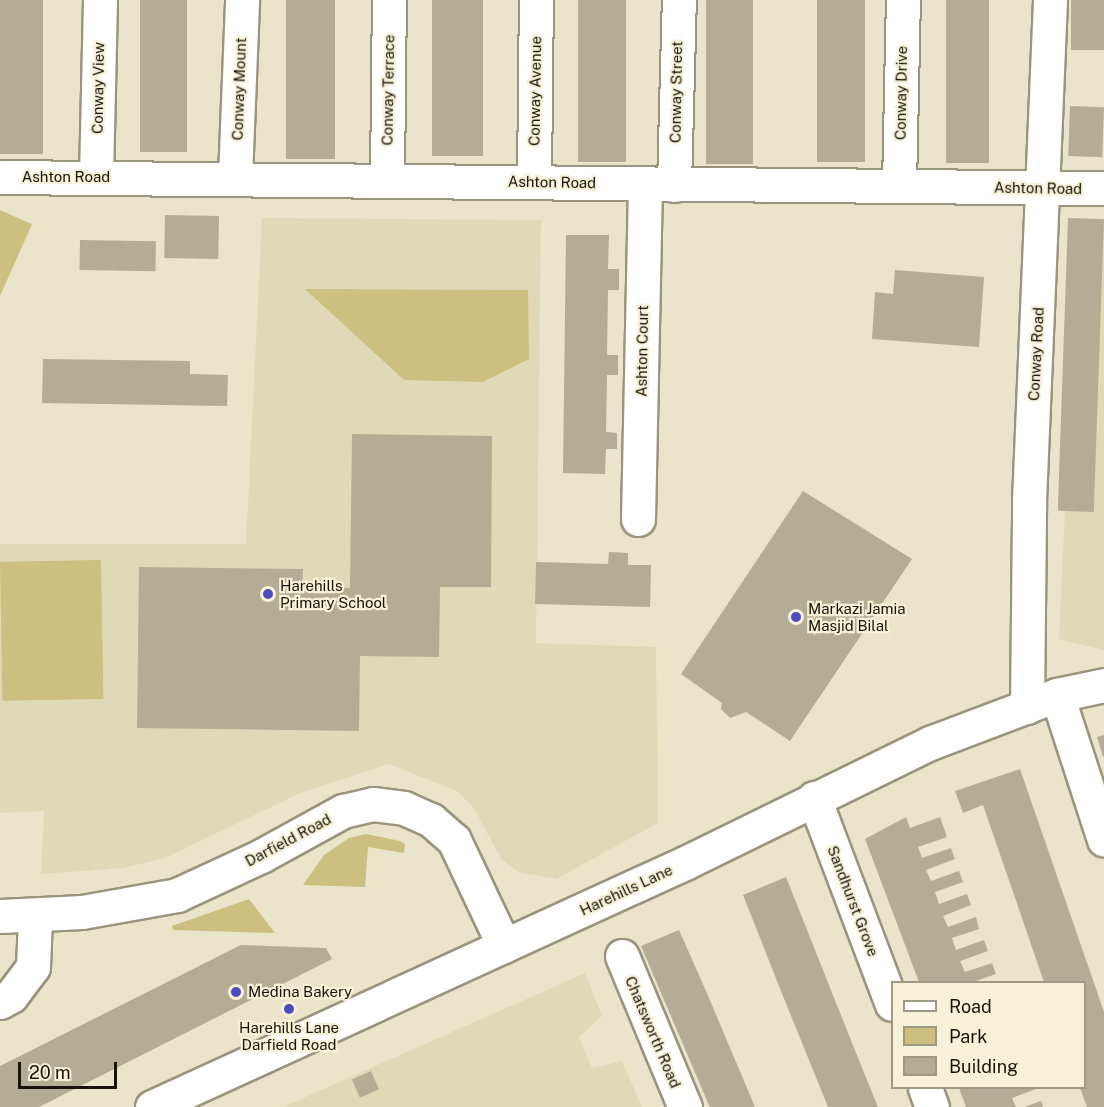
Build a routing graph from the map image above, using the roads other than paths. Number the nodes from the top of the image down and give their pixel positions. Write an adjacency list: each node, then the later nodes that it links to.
1 (100, 0): 9 (street, Conway View)
2 (242, 0): 10 (street, Conway Mount)
3 (389, 0): 11 (street, Conway Terrace)
4 (536, 0): 12 (street, Conway Avenue)
5 (679, 0): 13 (street, Conway Street)
6 (903, 0): 14 (street, Conway Drive)
7 (1050, 0): 15 (street, Conway Road)
8 (0, 177): 9 (street, Ashton Road)
9 (96, 177): 10 (street, Ashton Road)
10 (235, 177): 11 (street, Ashton Road)
11 (387, 180): 12 (street, Ashton Road)
12 (534, 181): 13 (street, Ashton Road)
13 (660, 184): 14 (street, Ashton Road); 17 (street, Ashton Court)
14 (899, 186): 15 (street, Ashton Road)
15 (1044, 188): 16 (street, Ashton Road); 20 (street, Conway Road)
16 (1104, 188)
17 (638, 519)
18 (1104, 686): 19 (street, Harehills Lane)
19 (1057, 695): 20 (street, Harehills Lane); 22 (street)
20 (1027, 707): 21 (street, Harehills Lane)
21 (814, 798): 25 (street, Harehills Lane); 27 (street, Sandhurst Grove)
22 (1104, 840)
23 (0, 916): 24 (street, Darfield Road)
24 (35, 917): 25 (street, Darfield Road); 28 (street)
25 (504, 946): 30 (street, Harehills Lane)
26 (622, 956): 31 (street, Chatsworth Road)
27 (891, 1001)
28 (0, 1002)
29 (925, 1089): 32 (street)
30 (157, 1106)
31 (685, 1107)
32 (932, 1107)

